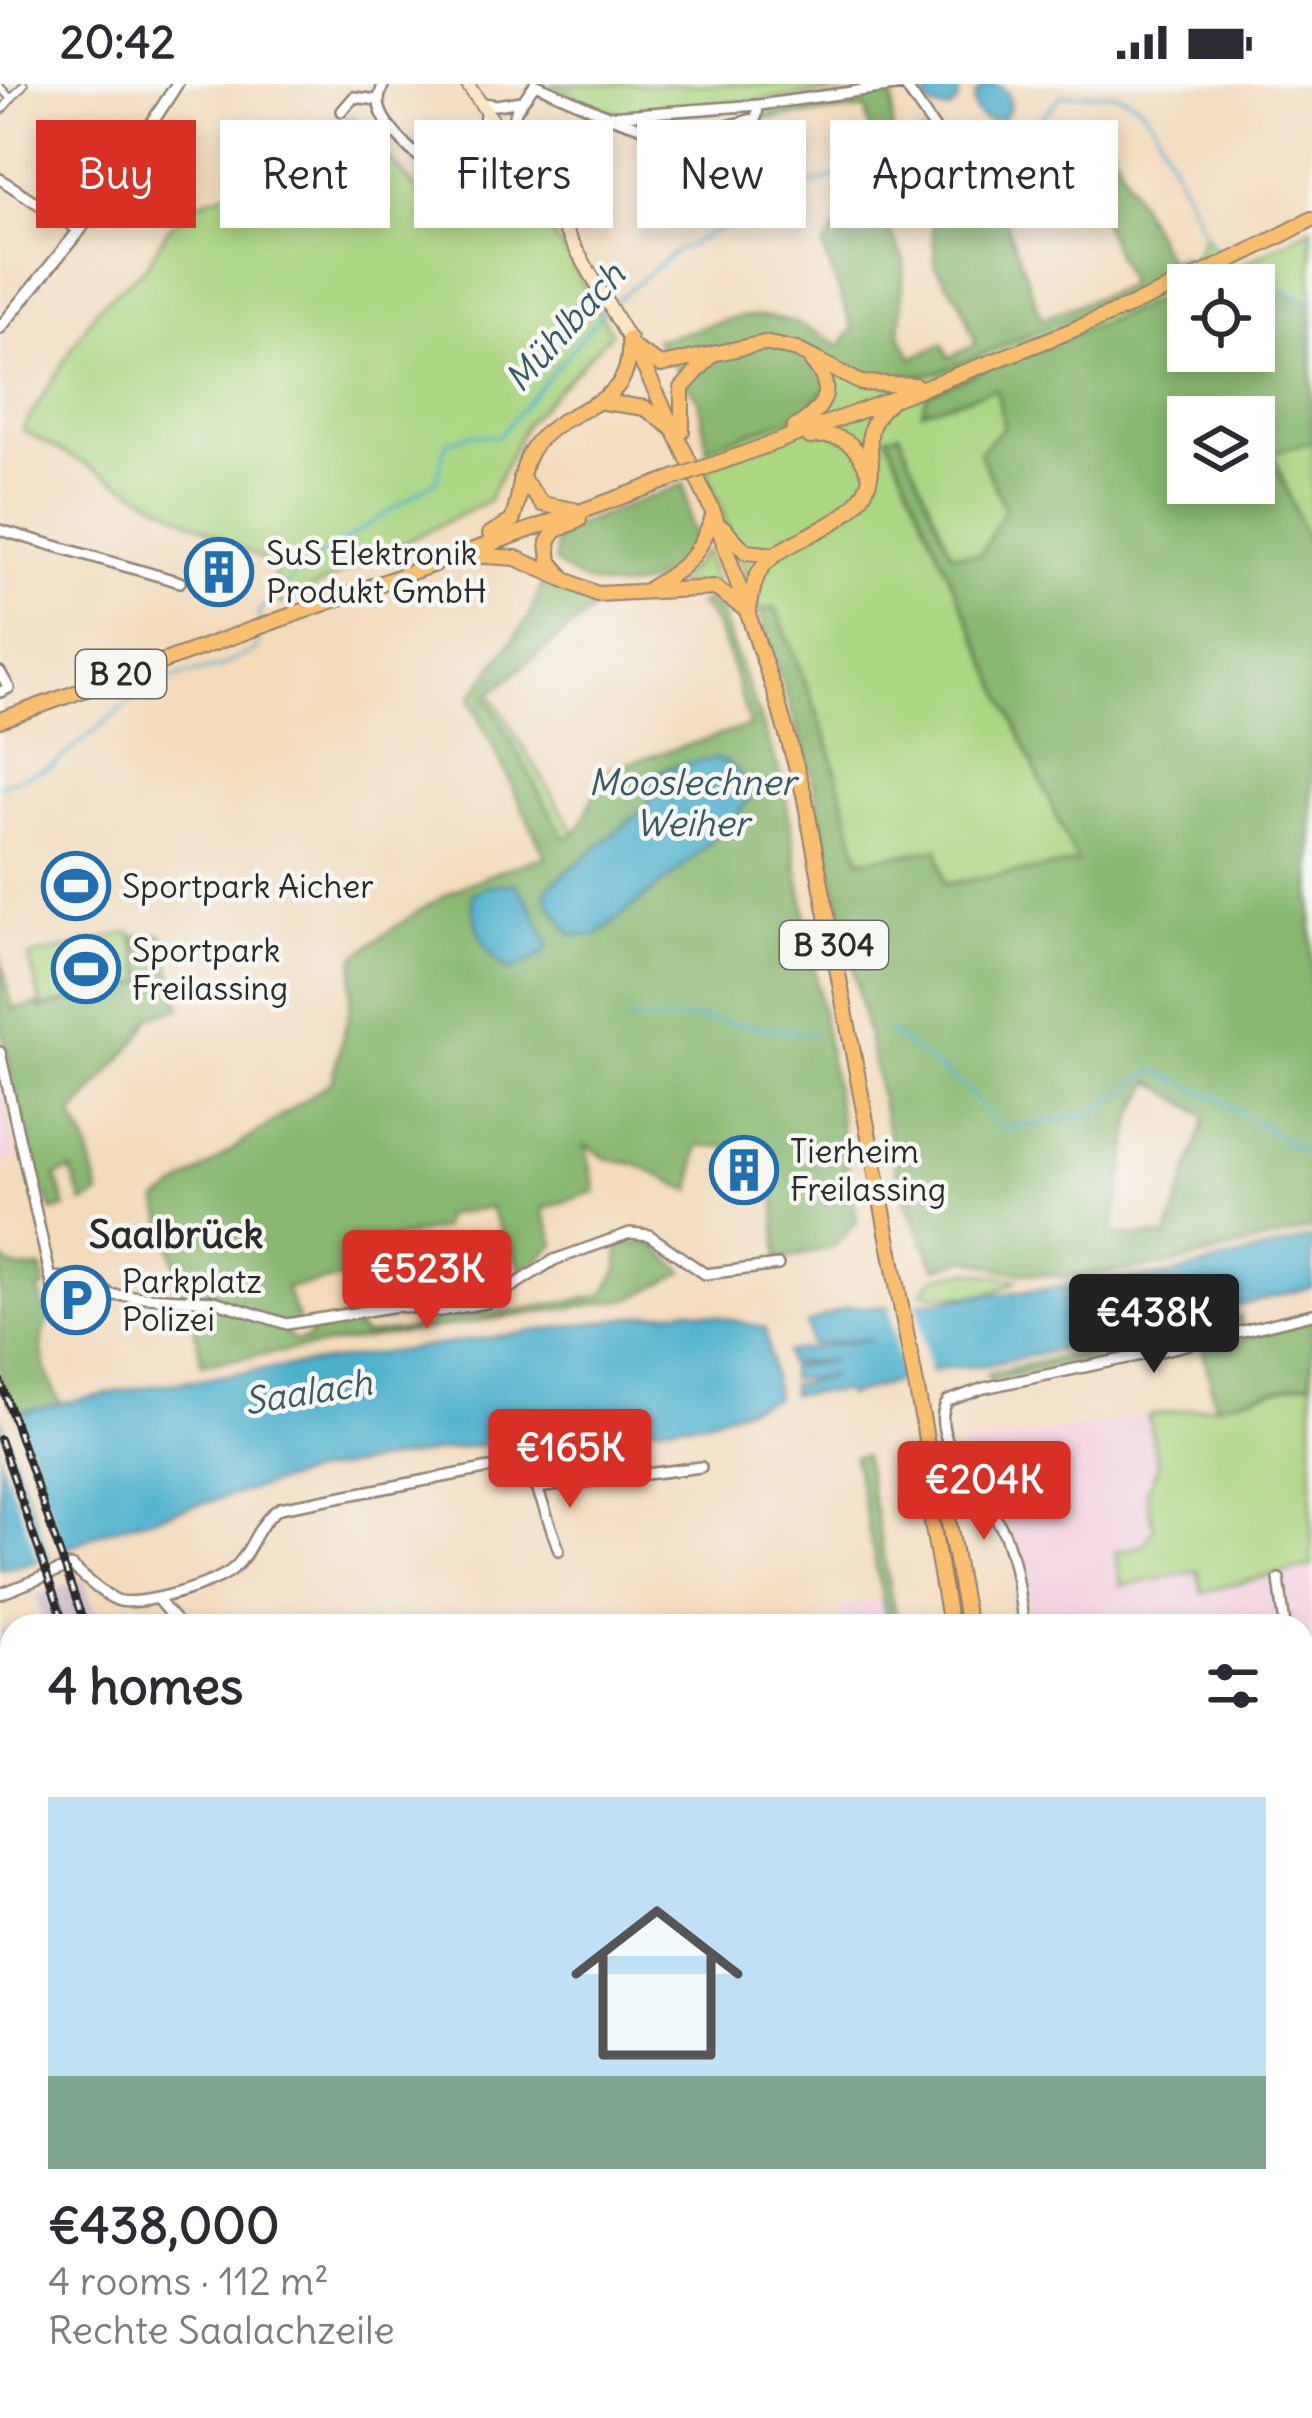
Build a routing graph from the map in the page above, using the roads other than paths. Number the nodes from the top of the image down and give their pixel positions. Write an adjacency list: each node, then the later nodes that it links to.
1 (24, 84): 9 (street)
2 (178, 84): 27 (street)
3 (342, 84): 8 (street)
4 (384, 84): 10 (street)
5 (467, 84): 13 (main road)
6 (908, 85): 12 (street); 21 (street)
7 (0, 87): 9 (street)
8 (353, 97): 10 (street); 14 (street)
9 (11, 99): 15 (street)
10 (378, 100): 23 (street)
11 (521, 101): 13 (street); 16 (street); 19 (street)
12 (759, 105): 16 (street); 20 (street)
13 (484, 106): 17 (street); 18 (main road)
14 (342, 111)
15 (0, 112)
16 (608, 116): 22 (street)
17 (483, 120)
18 (494, 120)
19 (513, 120)
20 (749, 120)
21 (930, 120)
22 (637, 126)
23 (414, 156)
24 (0, 179): 27 (street)
25 (1312, 219): 32 (main road)
26 (563, 228): 29 (main road)
27 (80, 231): 28 (street)
28 (0, 328)
29 (632, 345): 31 (main road); 34 (main road); 35 (main road, B 304)
30 (797, 350): 31 (main road); 32 (main road); 36 (main road)
31 (713, 354): 35 (main road)
32 (935, 383): 33 (main road)
33 (892, 399): 36 (main road); 38 (main road)
34 (603, 402): 35 (main road); 37 (main road)
35 (682, 442): 41 (main road, B 304)
36 (769, 444): 38 (main road); 39 (main road, bridge)
37 (521, 477): 40 (main road); 43 (main road)
38 (869, 477): 44 (main road)
39 (626, 495): 40 (main road); 46 (main road)
40 (580, 510): 43 (main road)
41 (714, 514): 44 (main road); 47 (main road); 48 (main road, B 304)
42 (0, 530): 45 (street)
43 (458, 554): 46 (main road); 51 (main road, B 20)
44 (776, 555): 48 (main road)
45 (180, 582)
46 (575, 587): 47 (main road)
47 (647, 590): 48 (main road)
48 (748, 611): 58 (main road, B 304)
49 (0, 672): 50 (street)
50 (0, 692)
51 (0, 720)
52 (0, 1052): 54 (street)
53 (778, 1265): 54 (street)
54 (51, 1277): 56 (street)
55 (1312, 1314): 67 (street)
56 (61, 1324)
57 (701, 1467): 59 (street)
58 (932, 1478): 65 (main road); 66 (main road)
59 (537, 1488): 60 (street); 63 (street)
60 (559, 1550)
61 (1280, 1579): 68 (street)
62 (0, 1594): 63 (street)
63 (158, 1600): 64 (street)
64 (170, 1614)
65 (948, 1614)
66 (966, 1614)
67 (1022, 1614)
68 (1284, 1614)

